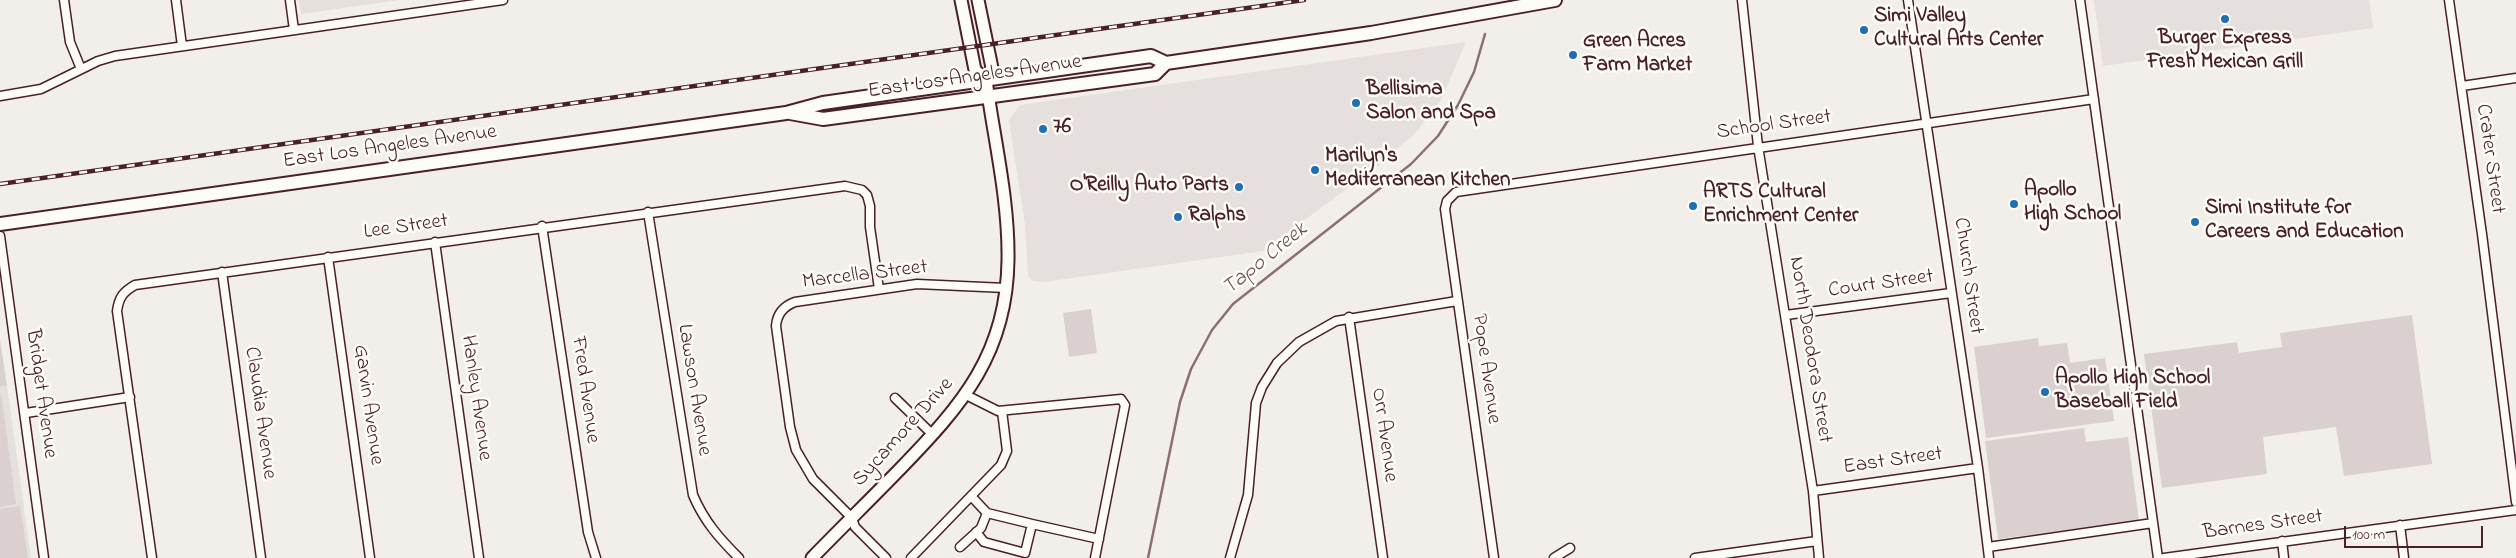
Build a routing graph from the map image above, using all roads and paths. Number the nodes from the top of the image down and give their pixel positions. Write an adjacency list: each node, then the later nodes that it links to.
1 (64, 0): 15 (street)
2 (176, 0): 13 (street)
3 (290, 0): 12 (street)
4 (503, 0): 12 (street)
5 (961, 0): 17 (main road, Sycamore Drive)
6 (978, 0): 17 (main road, Sycamore Drive)
7 (1555, 0): 14 (main road, East Los Angeles Avenue)
8 (1742, 0): 24 (street, North Deodora Street)
9 (1908, 0): 23 (street, Church Street)
10 (2080, 0): 21 (street)
11 (2449, 0): 18 (street, Crater Street)
12 (294, 30): 13 (street)
13 (182, 46): 15 (street)
14 (1166, 64): 17 (main road, East Los Angeles Avenue); 20 (main road, East Los Angeles Avenue)
15 (80, 69): 19 (street)
16 (2516, 78): 18 (street)
17 (986, 80): 20 (main road, Sycamore Drive); 22 (main road, East Los Angeles Avenue)
18 (2462, 86): 48 (street, Crater Street)
19 (0, 96)
20 (988, 96): 22 (main road, East Los Angeles Avenue); 34 (main road, Sycamore Drive)
21 (2094, 99): 23 (street, School Street); 52 (street)
22 (786, 113): 27 (main road, East Los Angeles Avenue)
23 (1926, 122): 24 (street, School Street); 35 (street, Church Street)
24 (1758, 146): 25 (street, School Street); 37 (street, North Deodora Street)
25 (1459, 191): 36 (street, Pope Avenue)
26 (648, 212): 28 (street, Lee Street); 33 (street, Lee Street); 68 (street, Lawson Avenue)
27 (0, 224)
28 (542, 226): 30 (street, Lee Street); 67 (street, Fred Avenue)
29 (0, 236): 43 (street, Bridget Avenue)
30 (435, 242): 31 (street, Lee Street); 66 (street, Hanley Avenue)
31 (328, 257): 32 (street, Lee Street); 65 (street, Garvin Avenue)
32 (222, 272): 40 (street, Lee Street); 64 (street, Claudia Avenue)
33 (879, 288): 34 (street, Marcella Street); 51 (street, Marcella Street)
34 (1006, 288): 39 (main road, Sycamore Drive)
35 (1951, 293): 37 (street, Court Street); 45 (street, Church Street)
36 (1457, 301): 38 (street); 75 (street, Pope Avenue)
37 (1786, 315): 46 (street, North Deodora Street)
38 (1349, 317): 73 (street); 74 (street, Orr Avenue)
39 (966, 395): 42 (street); 44 (main road, Sycamore Drive)
40 (130, 397): 43 (street); 63 (street, Lee Street)
41 (895, 398): 44 (street)
42 (1002, 410): 47 (street); 56 (street)
43 (26, 413): 62 (street, Bridget Avenue)
44 (933, 435): 51 (main road, Sycamore Drive)
45 (1978, 468): 46 (street, East Street); 60 (street, Church Street)
46 (1813, 491): 57 (street, North Deodora Street)
47 (971, 496): 50 (street); 71 (street)
48 (2516, 502)
49 (2516, 510): 54 (street, Barnes Street)
50 (987, 513): 53 (street); 55 (street)
51 (852, 518): 69 (main road, Sycamore Drive); 70 (street, Marcella Street)
52 (2153, 523): 60 (street); 80 (street)
53 (1032, 524): 55 (street); 56 (street)
54 (2400, 525): 58 (street, Barnes Street); 83 (street)
55 (976, 532): 59 (street)
56 (1099, 539): 72 (street)
57 (1817, 541): 77 (street); 78 (street, North Deodora Street)
58 (2282, 541): 81 (street, Barnes Street); 82 (street)
59 (960, 547)
60 (1988, 547): 79 (street, Church Street)
61 (1570, 548): 76 (street)
62 (44, 558)
63 (152, 558)
64 (261, 558)
65 (370, 558)
66 (479, 558)
67 (596, 558)
68 (739, 558)
69 (812, 558)
70 (886, 558)
71 (911, 558)
72 (1095, 558)
73 (1230, 558)
74 (1383, 558)
75 (1494, 558)
76 (1554, 558)
77 (1696, 558)
78 (1819, 558)
79 (1989, 558)
80 (2158, 558)
81 (2164, 558)
82 (2284, 558)
83 (2404, 558)

